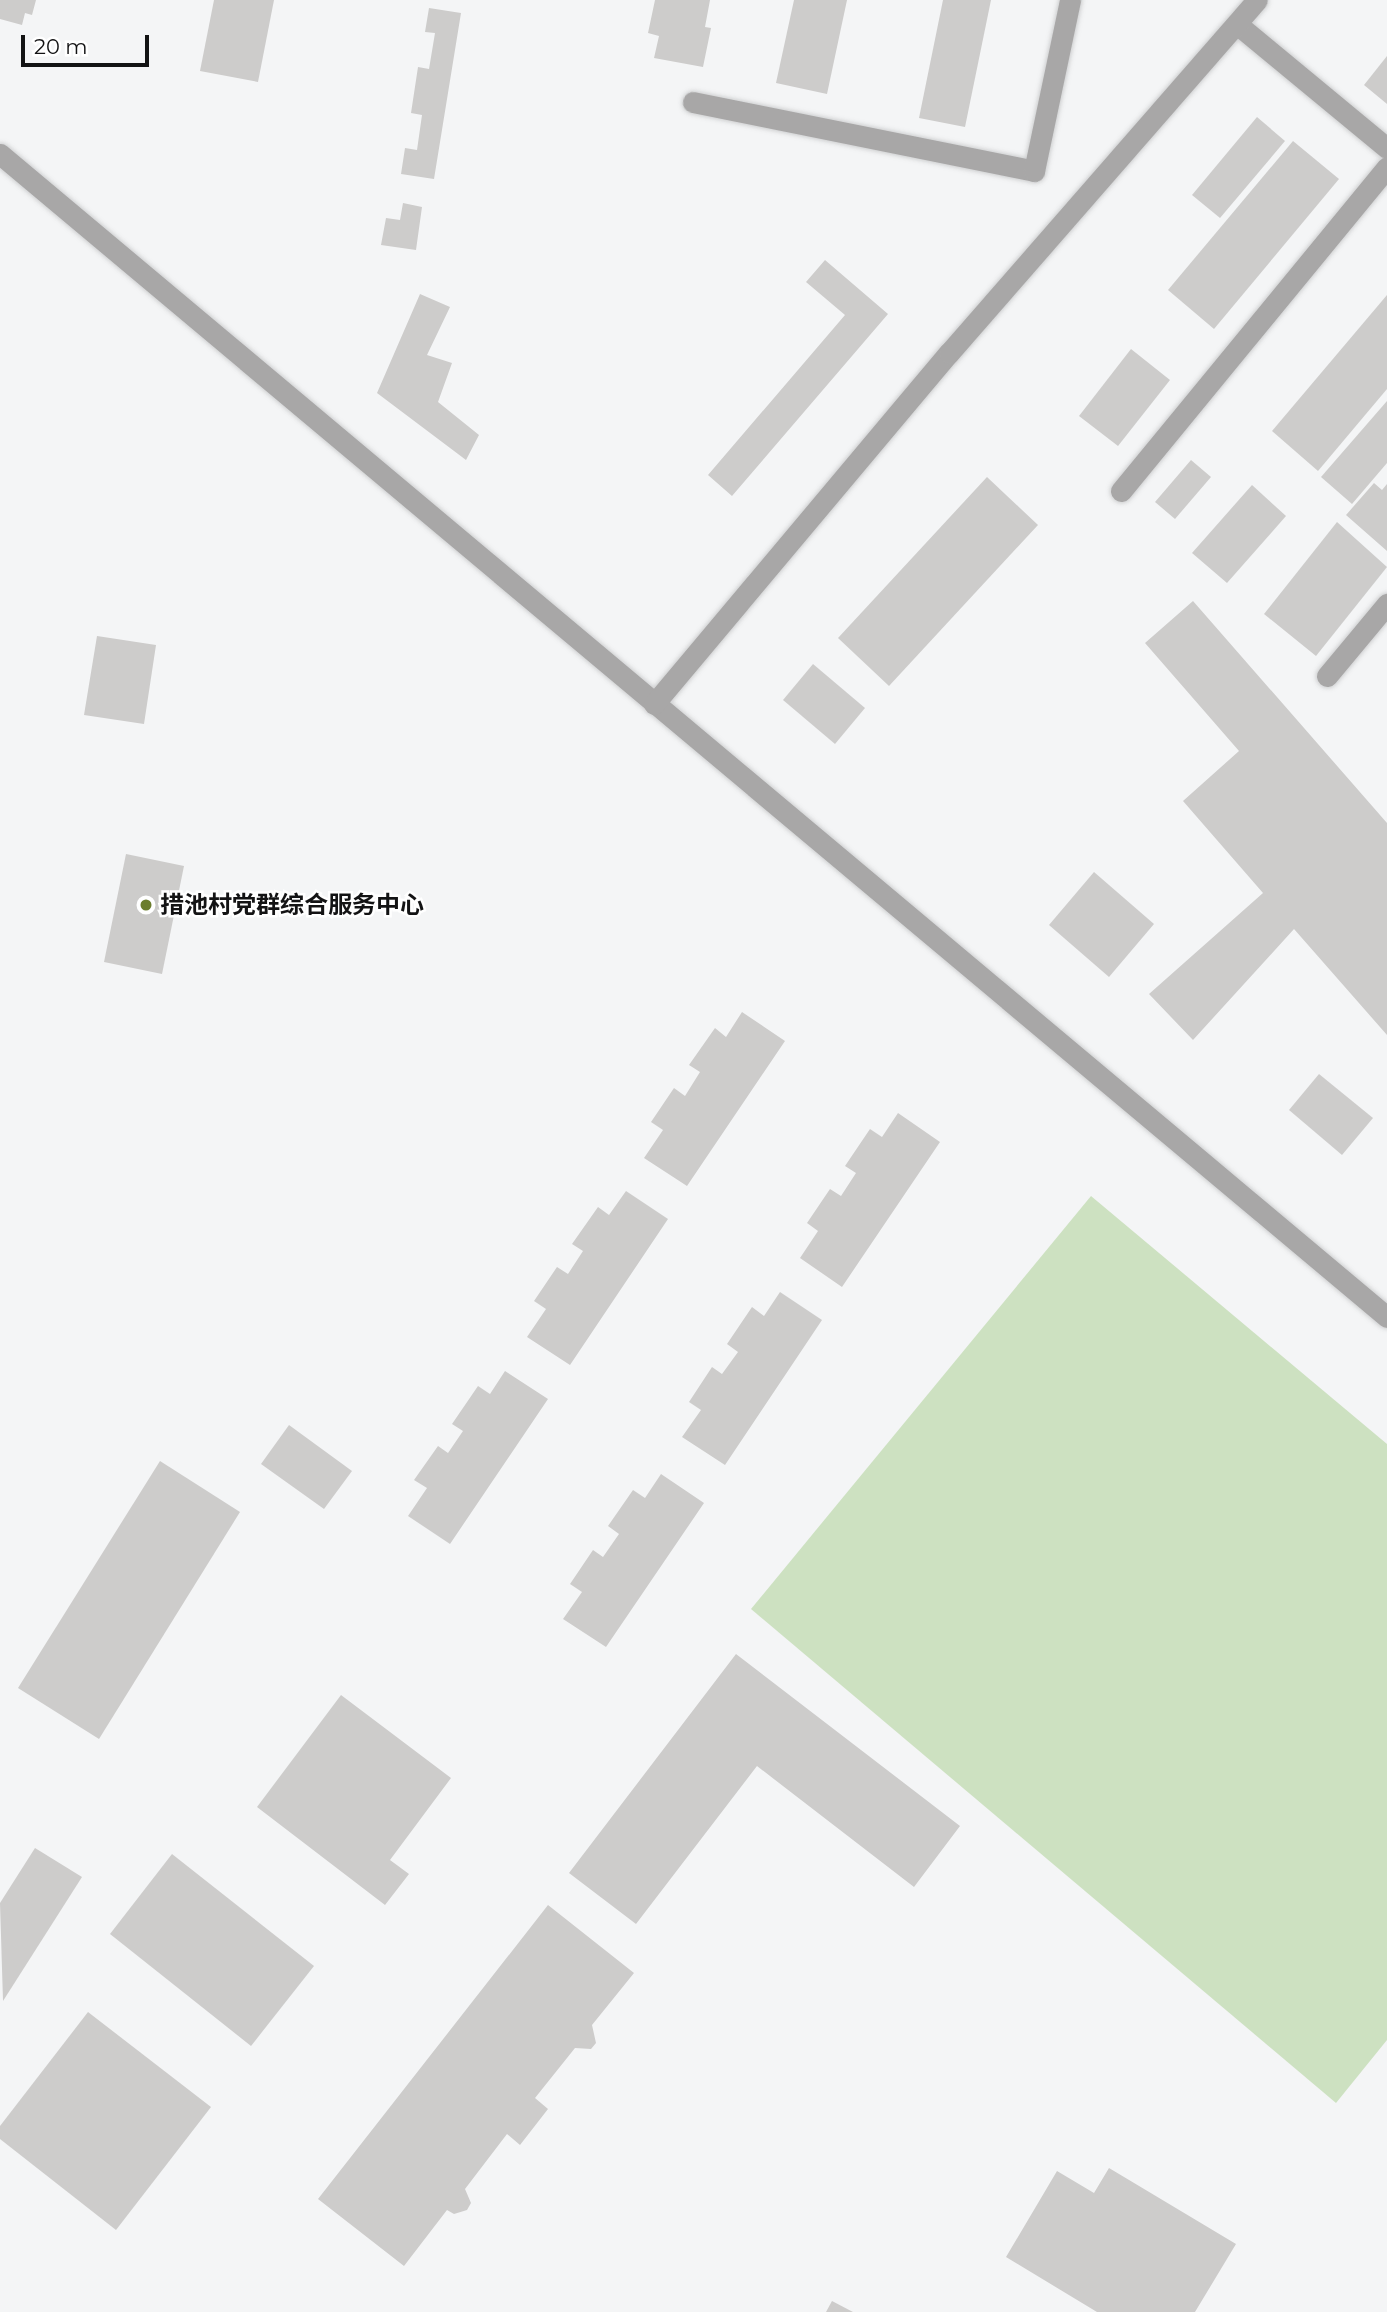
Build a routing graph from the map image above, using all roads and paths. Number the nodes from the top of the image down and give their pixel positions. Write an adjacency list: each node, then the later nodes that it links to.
1 (1070, 0): 4 (street)
2 (1256, 0): 3 (street)
3 (1237, 24): 5 (street); 11 (street)
4 (693, 102)
5 (1387, 148)
6 (0, 154): 11 (street)
7 (1387, 167): 8 (street)
8 (1121, 491)
9 (1387, 604): 10 (street)
10 (1328, 676)
11 (654, 704): 12 (street)
12 (1387, 1317)

